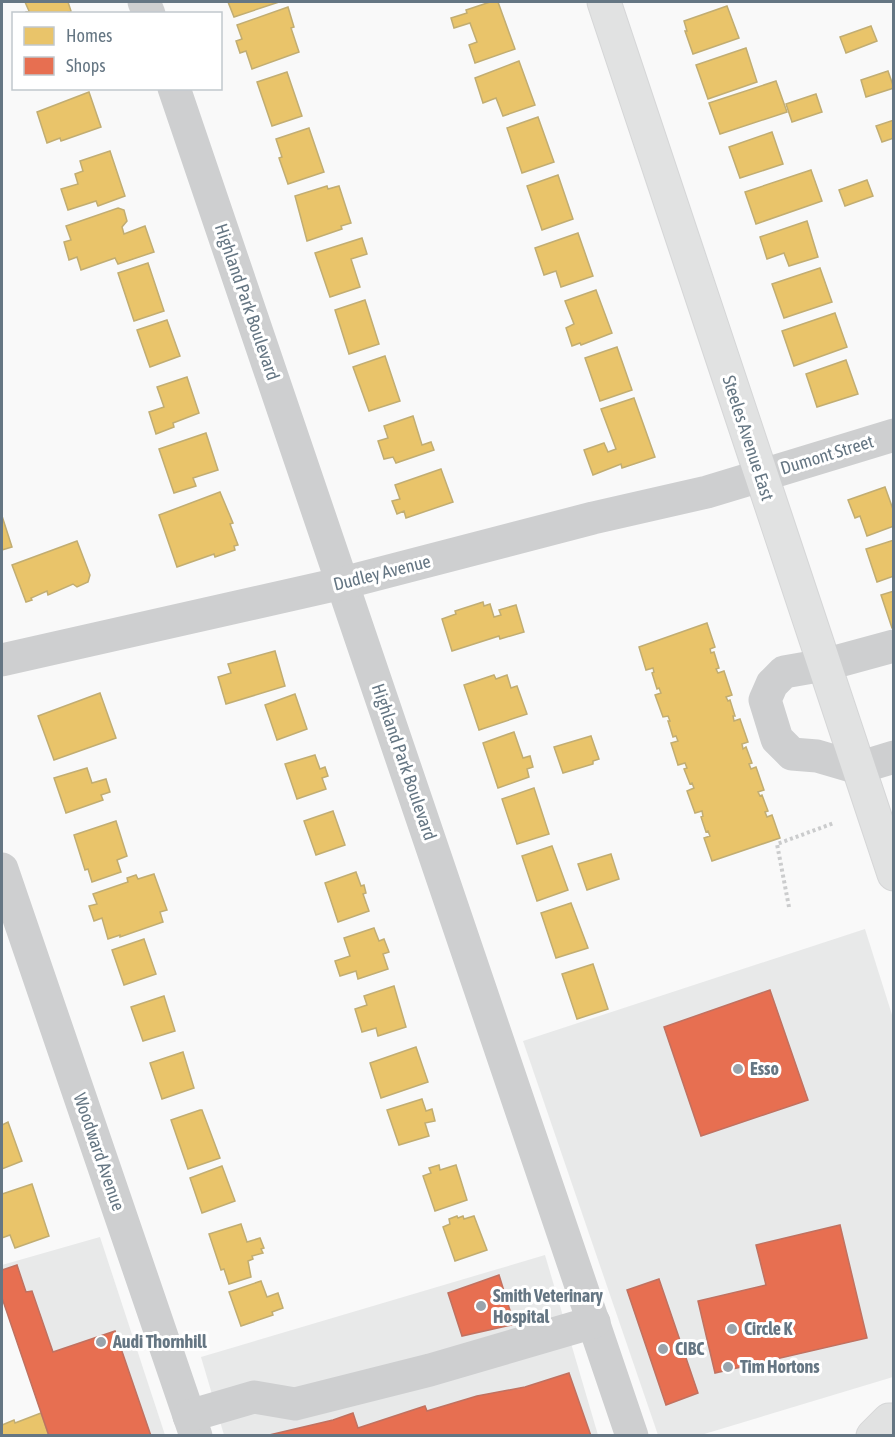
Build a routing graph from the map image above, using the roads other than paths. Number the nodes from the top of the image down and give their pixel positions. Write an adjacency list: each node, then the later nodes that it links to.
1 (604, 2): 4 (main road, Steeles Avenue East)
2 (175, 90): 5 (street, Highland Park Boulevard)
3 (894, 435): 4 (street, Dumont Street)
4 (760, 476): 5 (street, Dudley Avenue); 8 (main road, Steeles Avenue East)
5 (343, 583): 7 (street, Dudley Avenue); 13 (street, Highland Park Boulevard)
6 (894, 646): 8 (street)
7 (2, 660)
8 (824, 665): 10 (main road, Steeles Avenue East); 10 (street)
9 (894, 757): 10 (street)
10 (858, 768): 12 (main road, Steeles Avenue East)
11 (2, 869): 15 (street, Woodward Avenue)
12 (894, 874)
13 (594, 1322): 15 (street); 16 (street, Highland Park Boulevard)
14 (894, 1420): 17 (main road)
15 (193, 1426)
16 (632, 1436)
17 (873, 1436)

